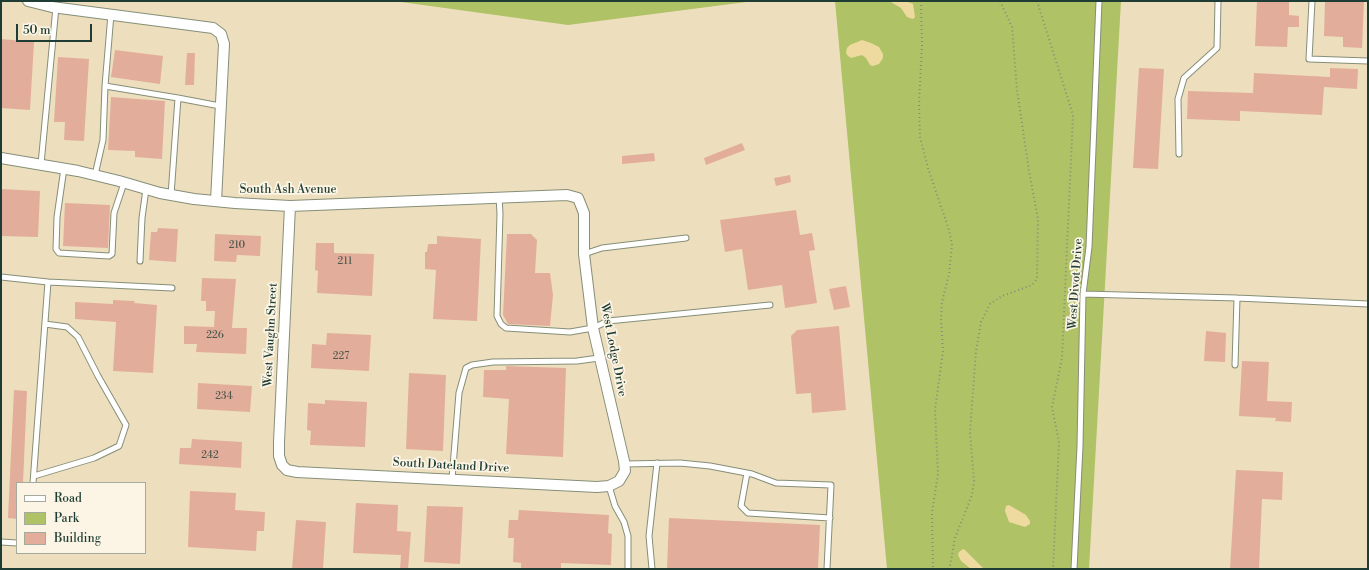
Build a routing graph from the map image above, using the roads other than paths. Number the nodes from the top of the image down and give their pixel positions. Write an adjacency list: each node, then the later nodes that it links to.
1 (28, 1): 5 (street)
2 (1099, 1): 29 (lane, West Divot Drive)
3 (1218, 1): 11 (lane)
4 (1312, 1): 7 (lane)
5 (56, 7): 6 (street); 13 (lane)
6 (111, 14): 8 (lane); 10 (street)
7 (1368, 61)
8 (105, 86): 9 (lane); 15 (lane)
9 (178, 98): 10 (lane); 18 (lane)
10 (220, 106): 21 (street)
11 (1179, 154)
12 (1, 158): 13 (street, South Ash Avenue)
13 (40, 164): 14 (street, South Ash Avenue)
14 (64, 168): 15 (street, South Ash Avenue); 16 (lane)
15 (95, 175): 16 (street, South Ash Avenue)
16 (124, 182): 17 (street, South Ash Avenue)
17 (146, 189): 18 (street, South Ash Avenue); 25 (lane)
18 (171, 195): 21 (street, South Ash Avenue)
19 (499, 197): 20 (street, South Ash Avenue); 22 (street, South Ash Avenue); 34 (lane)
20 (578, 198): 24 (street, West Lodge Drive)
21 (216, 201): 22 (street, South Ash Avenue)
22 (290, 206): 39 (street, West Vaughn Street)
23 (686, 238): 24 (lane)
24 (584, 254): 34 (street, West Lodge Drive)
25 (140, 261)
26 (1, 277): 27 (lane)
27 (48, 282): 28 (lane); 33 (lane)
28 (172, 288)
29 (1083, 294): 30 (lane); 52 (lane, West Divot Drive)
30 (1237, 298): 31 (lane); 36 (lane)
31 (1368, 304)
32 (770, 305): 34 (lane)
33 (45, 324): 41 (lane); 41 (lane)
34 (593, 328): 35 (street, West Lodge Drive)
35 (599, 358): 38 (street, West Lodge Drive); 42 (lane)
36 (1235, 365)
37 (657, 463): 38 (lane); 40 (lane); 50 (lane)
38 (624, 464): 43 (street, West Lodge Drive)
39 (282, 465): 42 (street, South Dateland Drive)
40 (746, 473): 46 (lane); 46 (lane)
41 (34, 476): 44 (lane)
42 (452, 479): 45 (street, South Dateland Drive)
43 (619, 481): 45 (street, South Dateland Drive)
44 (33, 482)
45 (609, 486): 49 (lane)
46 (830, 518): 51 (lane)
47 (1, 542): 48 (lane)
48 (16, 543)
49 (628, 569)
50 (652, 569)
51 (828, 569)
52 (1074, 569)

